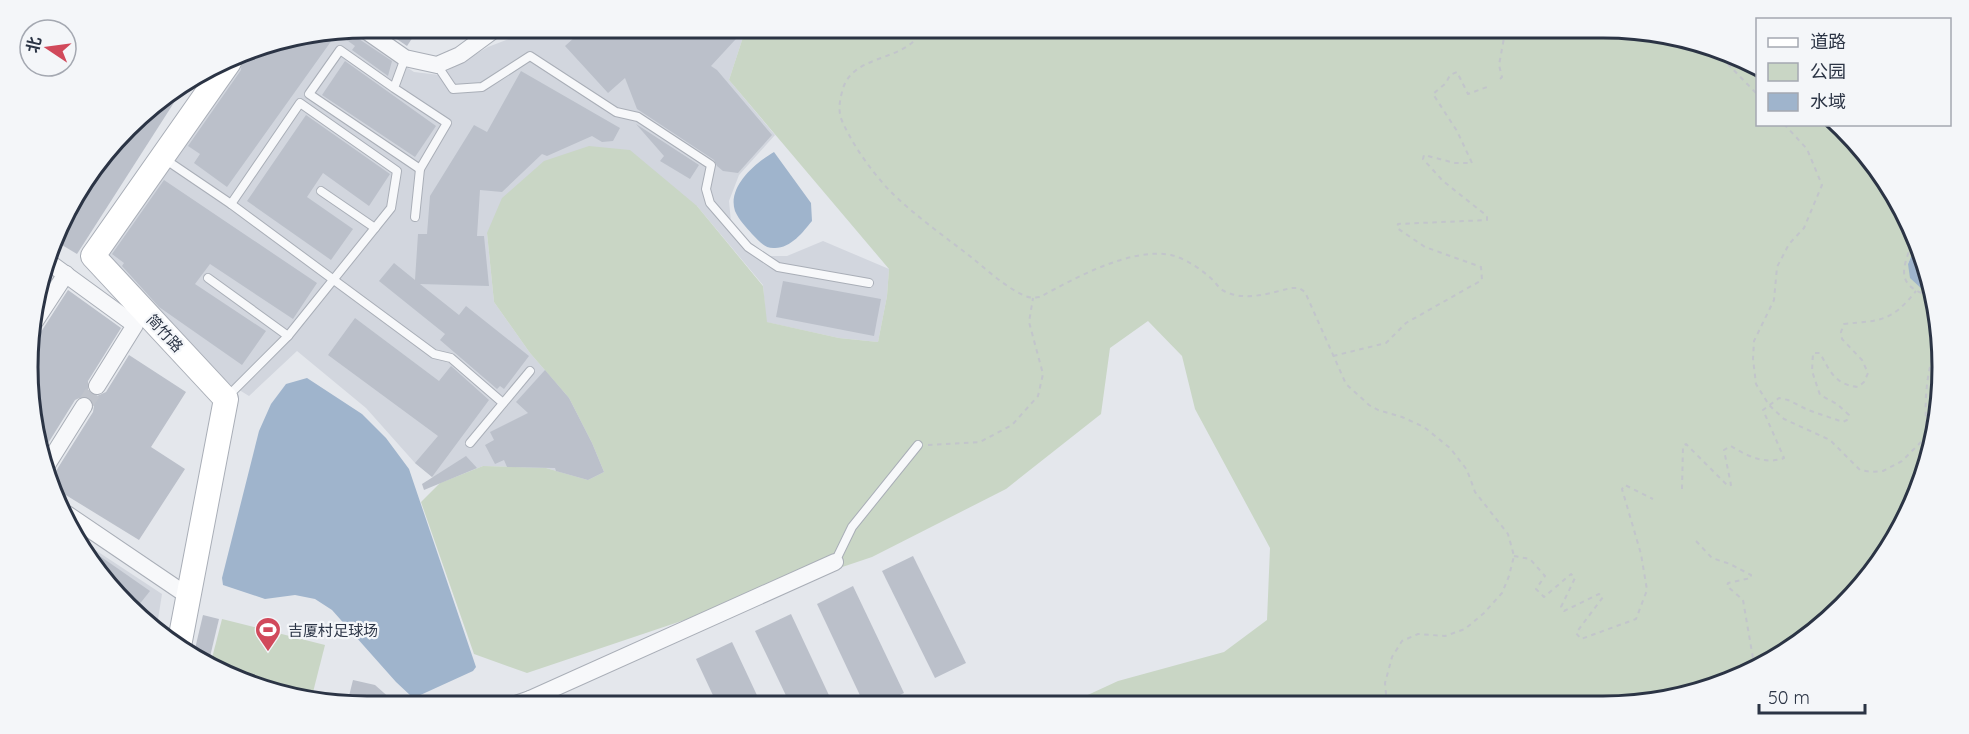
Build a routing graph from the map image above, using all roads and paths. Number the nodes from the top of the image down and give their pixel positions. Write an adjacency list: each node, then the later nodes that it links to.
1 (376, 38): 5 (street)
2 (483, 38): 7 (street)
3 (917, 38): 28 (path)
4 (1504, 38): 9 (path)
5 (405, 58): 7 (street); 11 (lane)
6 (1726, 62): 12 (path)
7 (437, 65): 25 (lane)
8 (222, 71): 35 (street, 简竹路)
9 (1500, 79)
10 (1487, 87): 31 (path)
11 (394, 88): 15 (lane); 15 (lane)
12 (1756, 92)
13 (1787, 126): 37 (path)
14 (172, 164): 17 (lane)
15 (420, 169): 18 (lane)
16 (321, 191): 19 (lane)
17 (231, 204): 19 (lane); 24 (lane)
18 (415, 217)
19 (375, 228): 24 (lane)
20 (1910, 250): 26 (path)
21 (54, 266): 22 (street)
22 (66, 274): 29 (street); 34 (street)
23 (208, 278): 30 (lane)
24 (333, 280): 30 (lane); 36 (lane)
25 (869, 283)
26 (1916, 291): 27 (path); 37 (path)
27 (1923, 293)
28 (1033, 298): 31 (path); 42 (path)
29 (43, 310)
30 (288, 336): 35 (lane)
31 (1333, 356): 48 (path)
32 (1932, 361): 39 (path)
33 (530, 371): 36 (lane)
34 (97, 386)
35 (226, 399): 50 (street)
36 (503, 403): 41 (lane)
37 (1769, 405): 40 (path); 44 (path)
38 (84, 406): 43 (street)
39 (1926, 424)
40 (1923, 439)
41 (470, 443)
42 (918, 445): 49 (lane)
43 (51, 459)
44 (1682, 489)
45 (1653, 499): 48 (path)
46 (75, 519): 50 (street)
47 (1696, 541): 52 (path)
48 (1514, 556): 54 (path)
49 (835, 562): 53 (street)
50 (188, 596): 51 (street)
51 (180, 638)
52 (1753, 660)
53 (547, 696)
54 (1386, 696)

